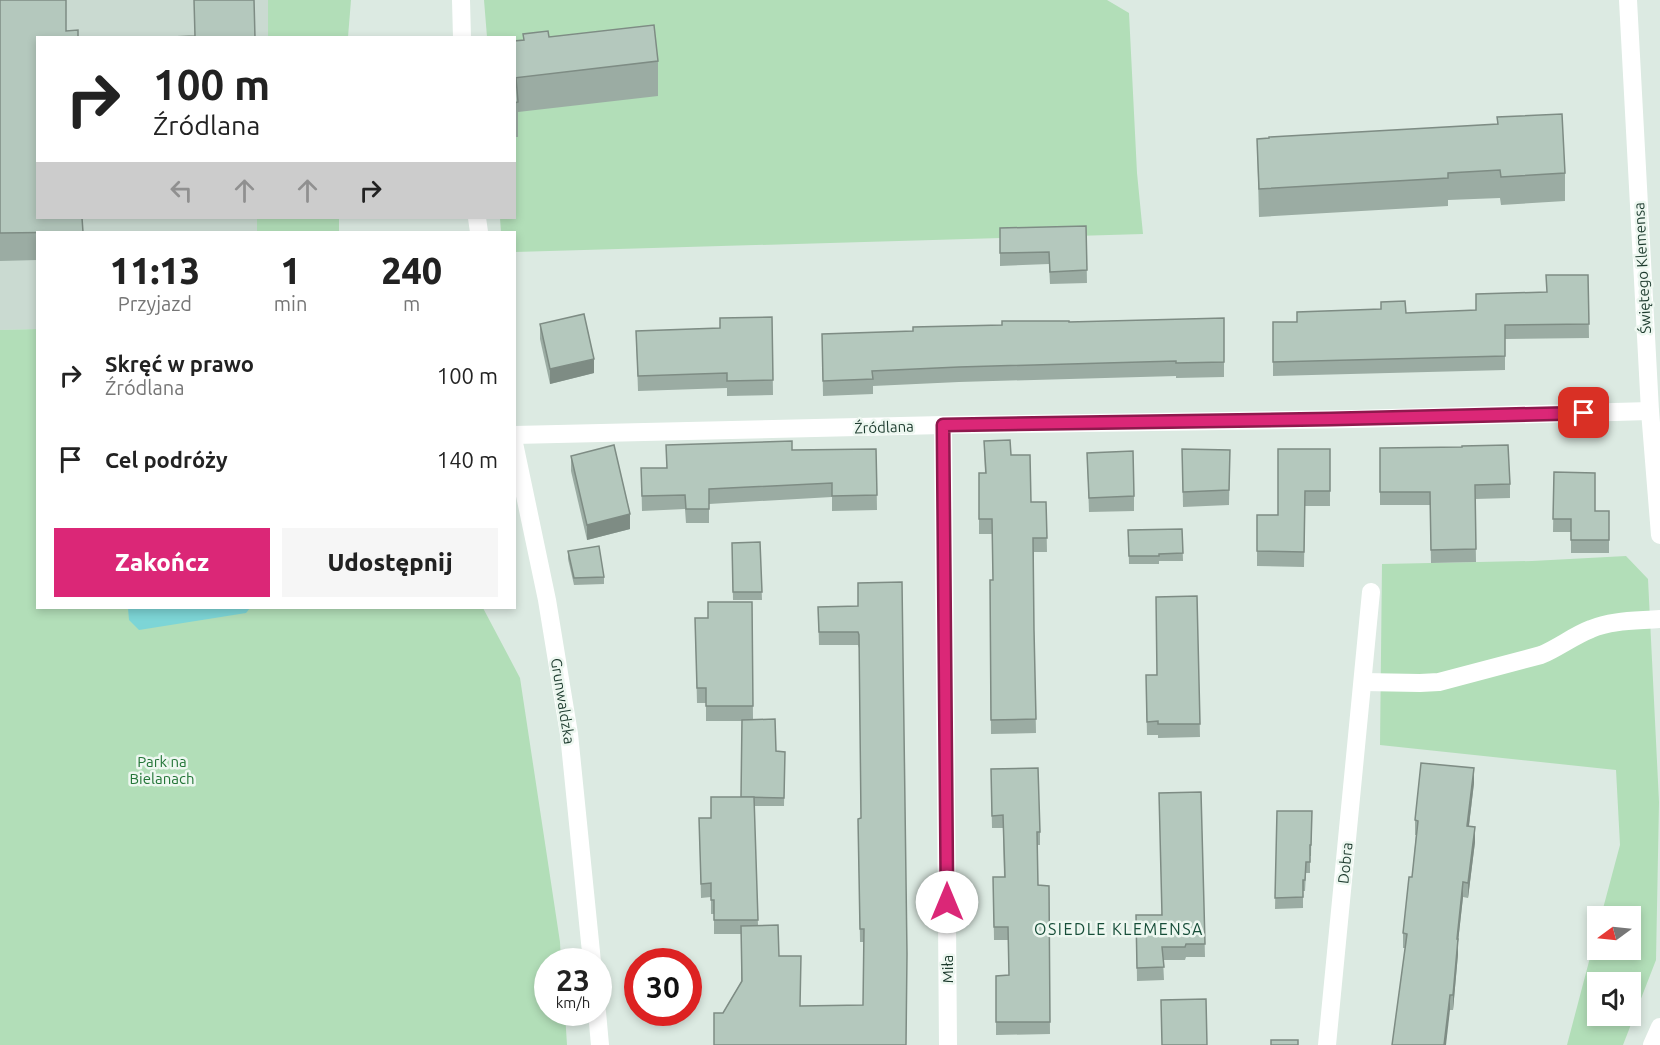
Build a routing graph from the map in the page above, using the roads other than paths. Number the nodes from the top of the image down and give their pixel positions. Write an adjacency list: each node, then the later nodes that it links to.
1 (461, 0): 3 (street)
2 (1628, 0): 4 (street, Świętego Klemensa)
3 (462, 36)
4 (1650, 411): 5 (street, Źródlana); 8 (street, Świętego Klemensa)
5 (943, 425): 6 (street, Źródlana); 16 (street, Miła)
6 (516, 435)
7 (516, 453): 12 (street, Grunwaldzka)
8 (1660, 535)
9 (1371, 592): 11 (street, Dobra)
10 (1660, 619): 11 (street)
11 (1363, 682): 17 (street, Dobra)
12 (591, 948)
13 (598, 1026): 15 (street)
14 (1660, 1027): 18 (street)
15 (600, 1045)
16 (948, 1045)
17 (1326, 1045)
18 (1652, 1045)

